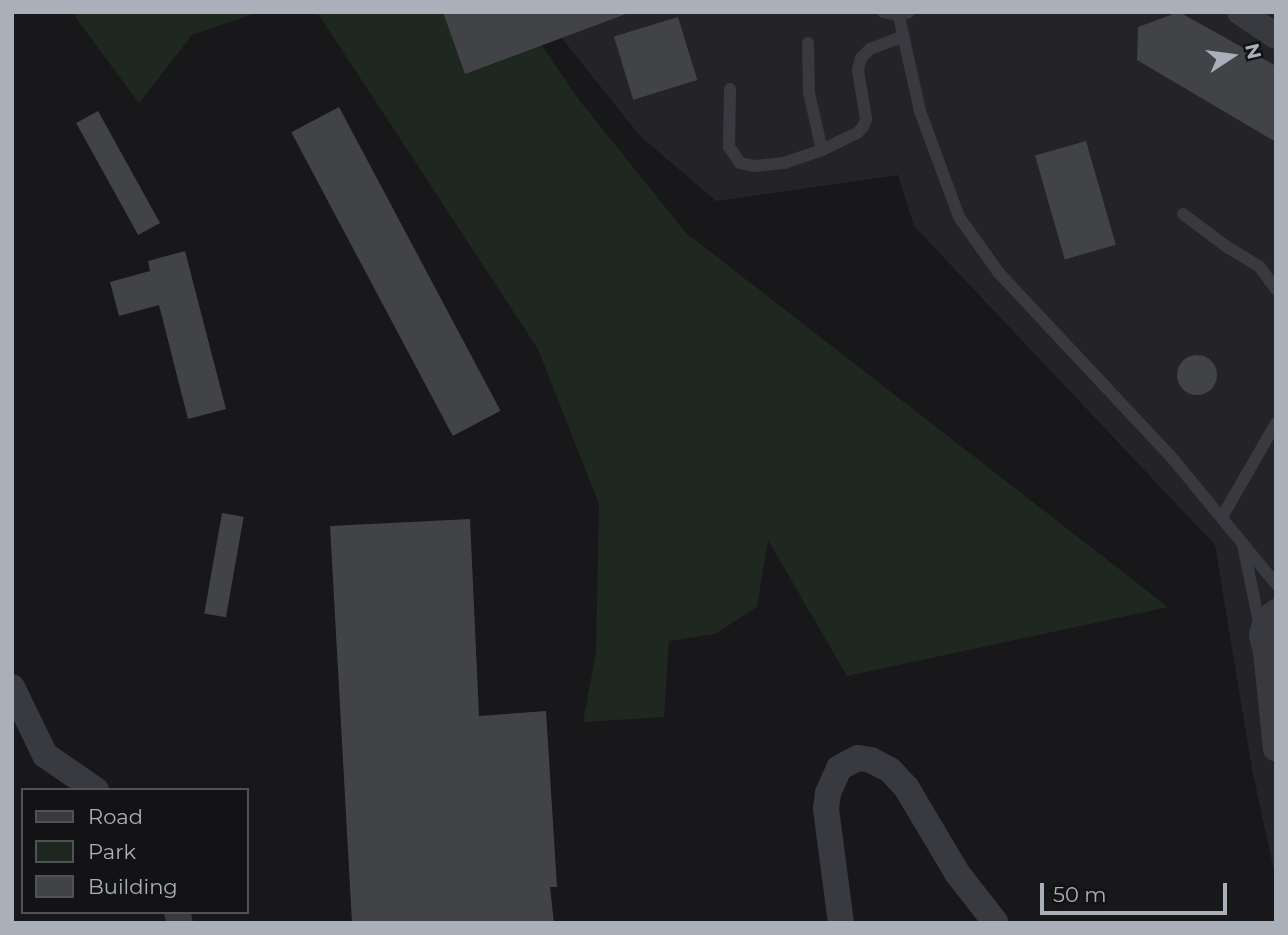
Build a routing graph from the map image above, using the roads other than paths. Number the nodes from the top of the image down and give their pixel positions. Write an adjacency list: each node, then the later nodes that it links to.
1 (883, 12): 3 (lane)
2 (1240, 12): 4 (street)
3 (902, 13): 5 (lane)
4 (1276, 36)
5 (902, 37): 8 (lane); 12 (lane)
6 (808, 43): 8 (lane)
7 (730, 89): 8 (lane)
8 (822, 150)
9 (1183, 214): 10 (lane)
10 (1276, 289)
11 (1276, 423): 12 (lane)
12 (1223, 517): 13 (lane)
13 (1243, 542): 14 (lane); 16 (lane)
14 (1276, 584)
15 (1276, 612): 16 (street)
16 (1268, 649): 18 (street)
17 (12, 687): 19 (street)
18 (1276, 748)
19 (93, 788)
20 (841, 923): 21 (street)
21 (996, 923)

